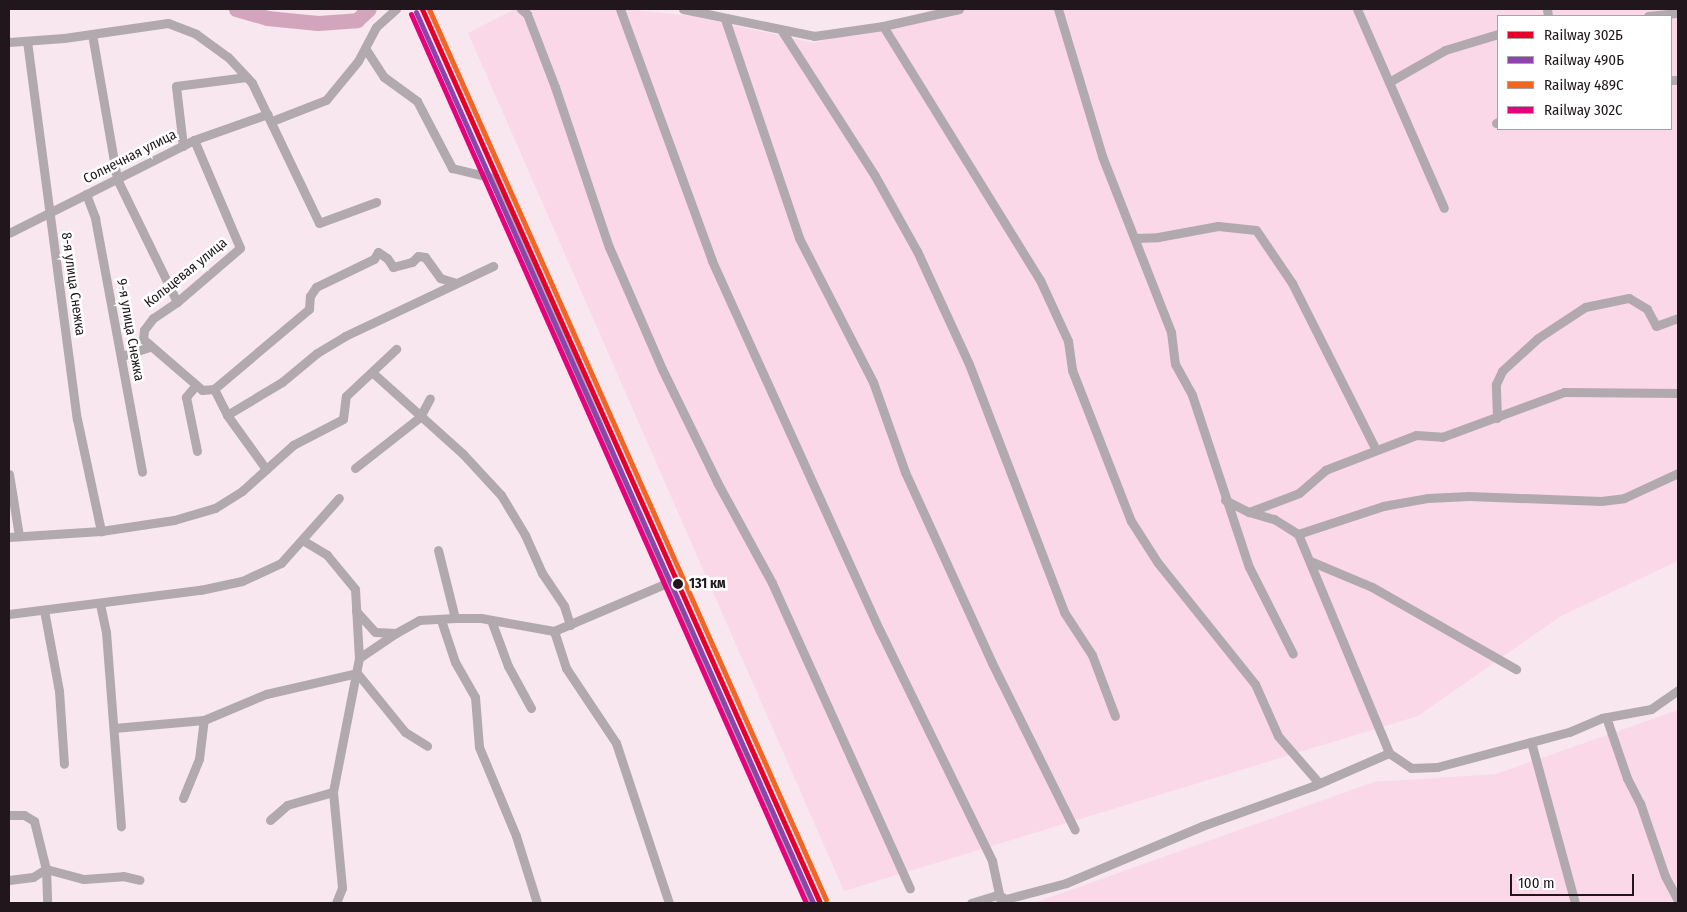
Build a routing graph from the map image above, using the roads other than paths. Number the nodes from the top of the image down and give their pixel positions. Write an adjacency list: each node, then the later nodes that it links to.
1 (396, 9): 17 (street, Солнечная улица)
2 (521, 9): 97 (street)
3 (620, 9): 98 (street)
4 (683, 9): 10 (street)
5 (959, 9): 11 (street)
6 (1058, 9): 29 (street)
7 (1357, 9): 19 (street)
8 (1678, 13): 9 (street)
9 (1658, 15)
10 (725, 19): 12 (street); 93 (street)
11 (884, 26): 12 (street); 87 (street)
12 (782, 31): 79 (street)
13 (92, 34): 15 (street); 18 (street); 23 (street)
14 (1497, 34): 19 (street)
15 (27, 41): 16 (street); 27 (street, 8-я улица Снежка)
16 (9, 42)
17 (365, 48): 20 (street, Солнечная улица); 62 (street)
18 (246, 77): 20 (street); 22 (street)
19 (1389, 82): 26 (street)
20 (270, 117): 21 (street, Солнечная улица); 25 (street)
21 (194, 140): 22 (street, Солнечная улица); 32 (street, Кольцевая улица)
22 (183, 146): 23 (street, Солнечная улица)
23 (117, 179): 24 (street, Солнечная улица); 32 (street)
24 (86, 194): 27 (street, Солнечная улица); 36 (street, 9-я улица Снежка)
25 (376, 202)
26 (1444, 208)
27 (48, 213): 28 (street, Солнечная улица); 55 (street, 8-я улица Снежка)
28 (9, 233)
29 (1135, 238): 45 (street); 53 (street)
30 (493, 266): 31 (street)
31 (456, 283): 39 (street); 42 (street)
32 (177, 302): 34 (street, Кольцевая улица)
33 (1678, 318): 44 (street)
34 (150, 347): 36 (street); 38 (street)
35 (396, 350): 37 (street)
36 (122, 356): 49 (street, 9-я улица Снежка)
37 (373, 373): 43 (street); 48 (street)
38 (196, 386): 39 (street); 46 (street)
39 (214, 389): 42 (street)
40 (1678, 393): 44 (street)
41 (430, 398): 43 (street)
42 (227, 415): 48 (street)
43 (420, 417): 47 (street); 70 (street)
44 (1497, 418): 45 (street)
45 (1376, 450): 54 (street)
46 (197, 451)
47 (355, 468)
48 (266, 469): 55 (street)
49 (142, 472)
50 (1678, 473): 56 (street)
51 (9, 474): 57 (street)
52 (339, 498): 59 (street)
53 (1225, 500): 54 (street); 73 (street)
54 (1250, 512): 56 (street)
55 (101, 531): 57 (street)
56 (1298, 534): 61 (street)
57 (19, 536): 58 (street)
58 (9, 537)
59 (304, 540): 63 (street); 64 (street)
60 (438, 550): 67 (street)
61 (1310, 562): 75 (street); 85 (street)
62 (667, 583): 70 (street); 104 (street)
63 (100, 604): 65 (street); 82 (street)
64 (355, 608): 72 (street); 74 (street)
65 (44, 610): 66 (street); 86 (street)
66 (9, 614)
67 (455, 618): 68 (street); 69 (street)
68 (441, 620): 72 (street); 102 (street)
69 (491, 620): 71 (street); 78 (street)
70 (570, 625): 71 (street)
71 (554, 631): 103 (street)
72 (396, 633): 74 (street)
73 (1294, 654)
74 (360, 658): 76 (street)
75 (1516, 669)
76 (357, 673): 81 (street); 84 (street); 88 (street)
77 (1678, 690): 80 (street)
78 (530, 708)
79 (1115, 716)
80 (1606, 717): 83 (street); 99 (street)
81 (204, 720): 82 (street); 89 (street)
82 (114, 728): 92 (street)
83 (1531, 742): 85 (street); 106 (street)
84 (427, 746)
85 (1389, 753): 87 (street)
86 (64, 764)
87 (1319, 784): 98 (street)
88 (332, 792): 91 (street); 101 (street)
89 (182, 798)
90 (9, 815): 94 (street)
91 (270, 820)
92 (121, 826)
93 (1075, 830)
94 (46, 869): 95 (street); 96 (street); 100 (street)
95 (9, 880)
96 (140, 880)
97 (910, 888)
98 (999, 899): 105 (street)
99 (1678, 900)
100 (47, 903)
101 (336, 903)
102 (537, 903)
103 (669, 903)
104 (811, 903)
105 (971, 903)
106 (1575, 903)

